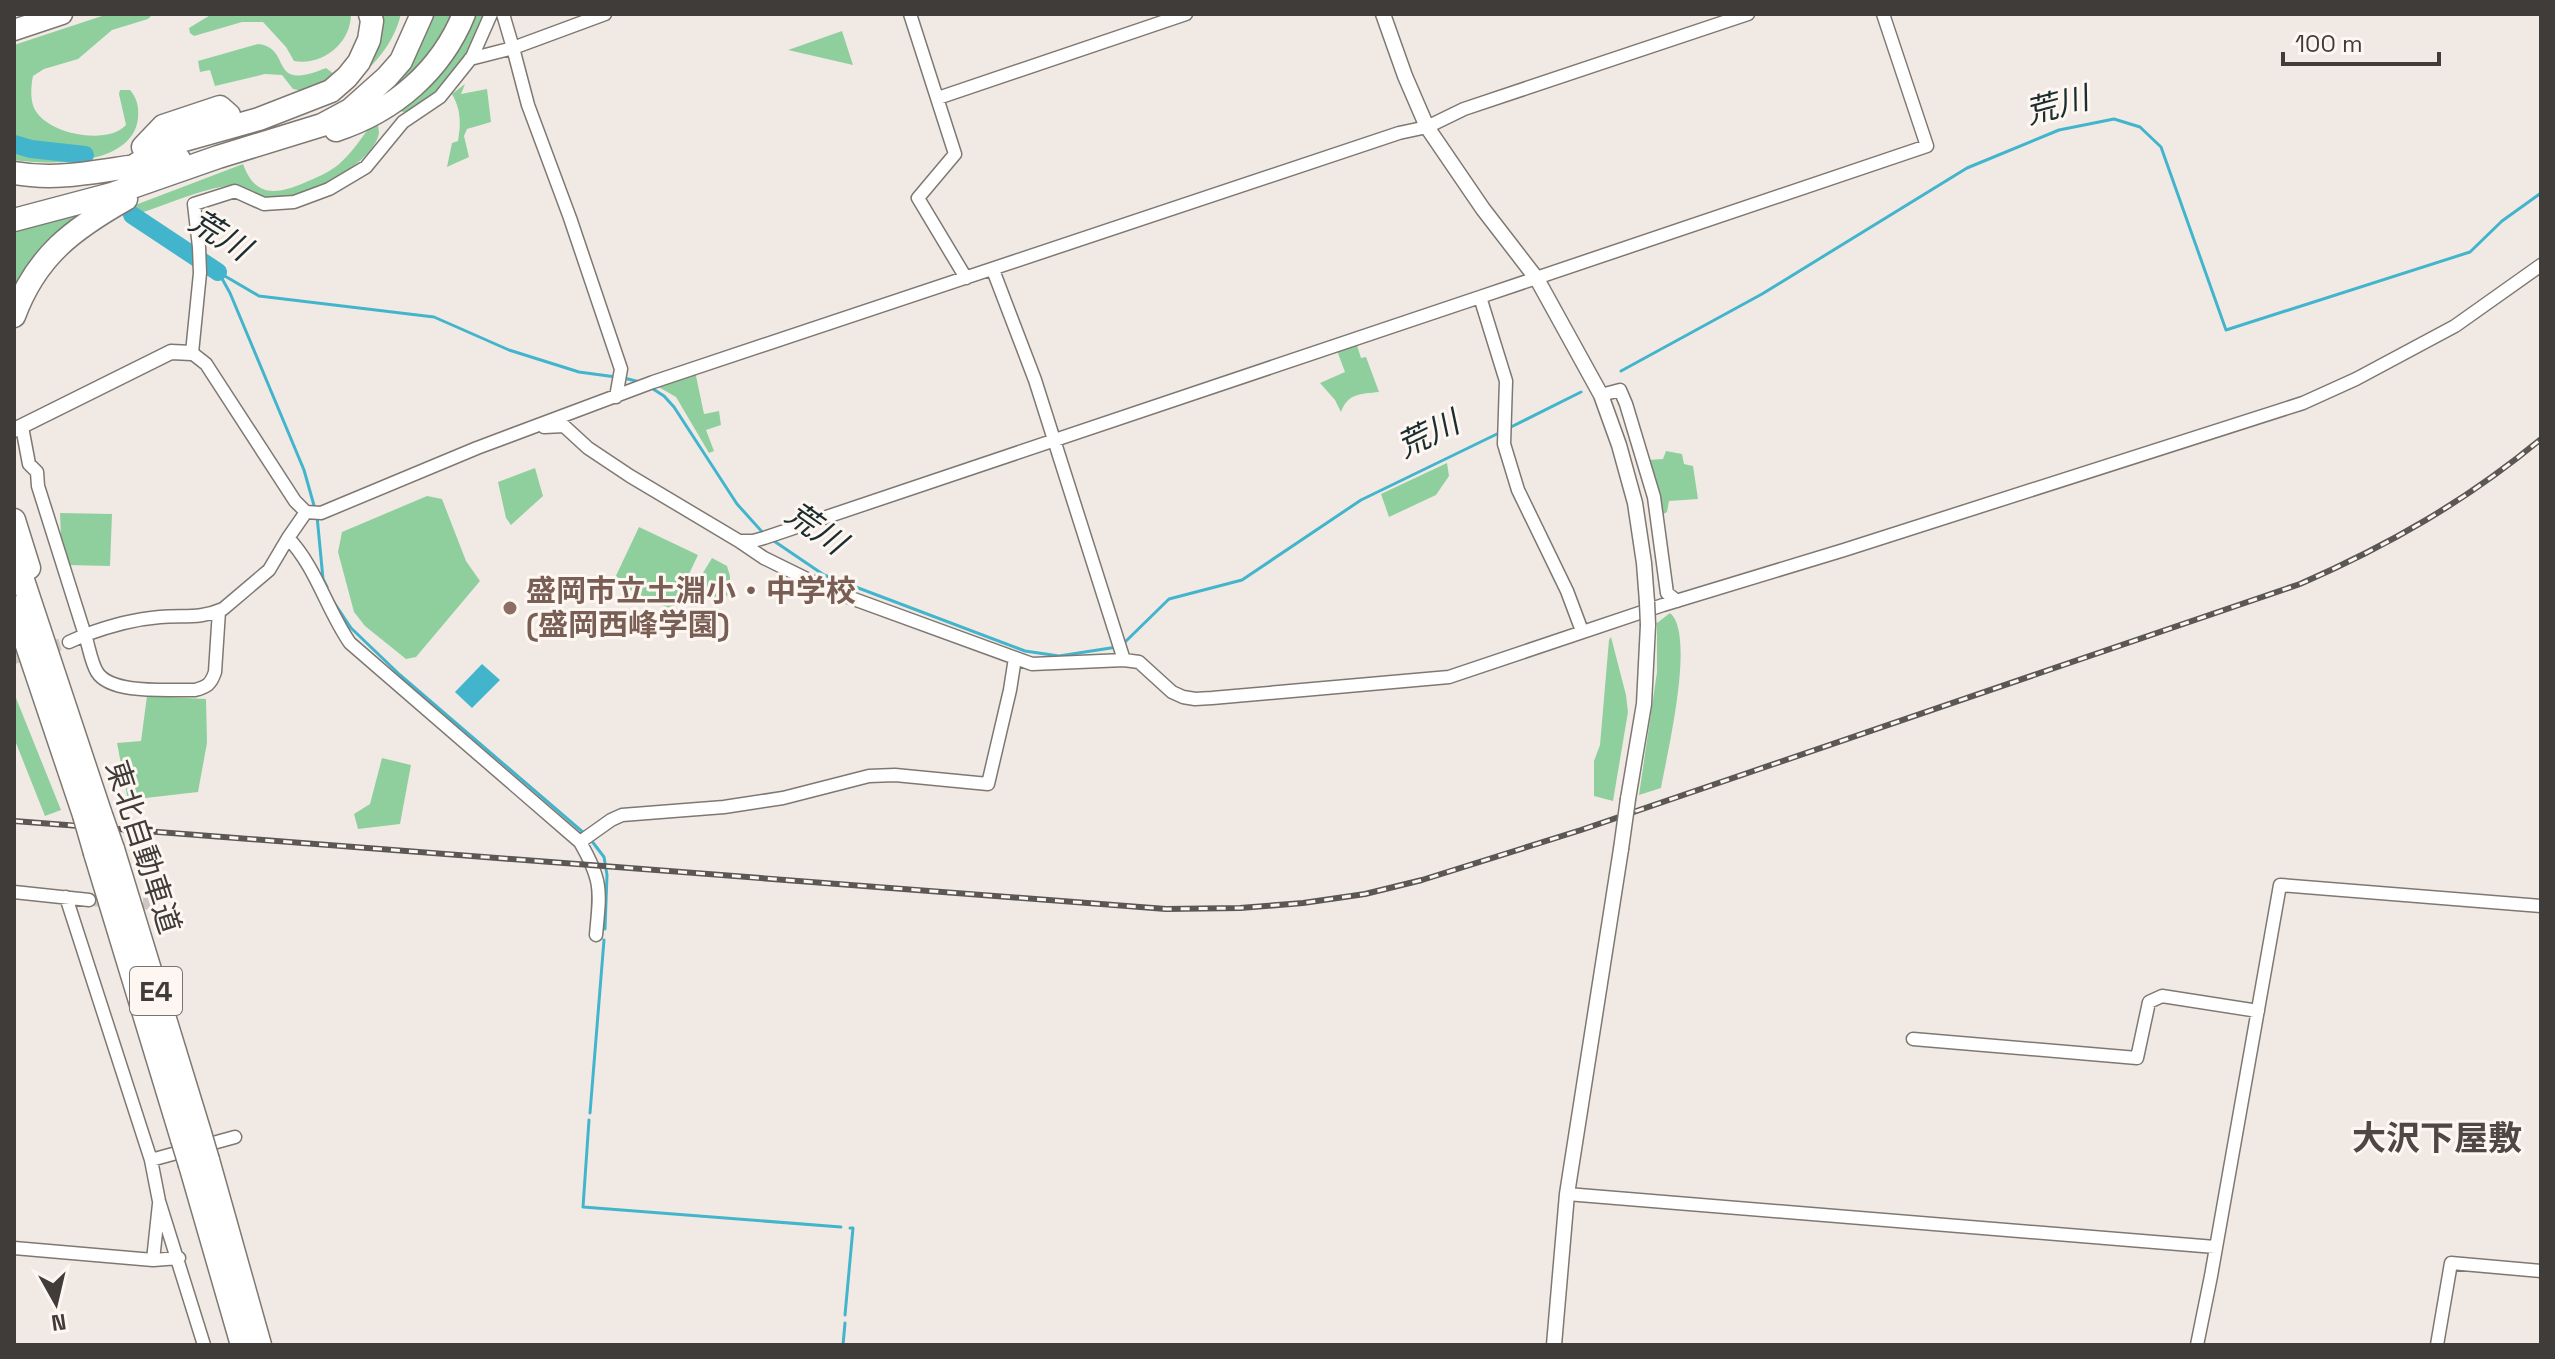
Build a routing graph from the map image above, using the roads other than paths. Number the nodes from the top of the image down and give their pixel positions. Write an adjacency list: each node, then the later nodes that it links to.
1 (62, 14): 14 (highway)
2 (370, 14): 18 (highway)
3 (407, 14): 18 (highway)
4 (422, 14): 18 (highway)
5 (464, 14): 18 (highway)
6 (491, 14): 16 (street)
7 (503, 14): 15 (street)
8 (605, 14): 15 (street)
9 (910, 14): 17 (street)
10 (1186, 14): 17 (street)
11 (1383, 14): 20 (street)
12 (1748, 14): 20 (street)
13 (1883, 14): 29 (street)
14 (14, 30)
15 (513, 48): 16 (street); 33 (street)
16 (470, 59): 32 (street)
17 (938, 98): 28 (street)
18 (307, 116): 19 (highway); 21 (highway); 23 (highway)
19 (257, 123): 21 (highway); 21 (highway)
20 (1427, 127): 27 (street); 29 (street)
21 (139, 156): 22 (highway); 24 (highway)
22 (14, 173)
23 (163, 177): 25 (highway); 31 (highway)
24 (14, 209)
25 (14, 220)
26 (2541, 265): 43 (street)
27 (993, 270): 28 (street); 37 (street)
28 (966, 278): 33 (street)
29 (1537, 279): 30 (street); 34 (street)
30 (1480, 297): 37 (street); 46 (street)
31 (14, 316)
32 (192, 353): 35 (street); 38 (street)
33 (619, 386): 36 (street)
34 (1601, 395): 43 (street); 67 (street, bridge)
35 (18, 428): 47 (street)
36 (531, 428): 38 (street); 41 (street)
37 (1054, 440): 41 (street); 49 (street)
38 (312, 512): 40 (street)
39 (14, 520): 52 (highway)
40 (288, 538): 45 (street); 54 (street)
41 (739, 541): 51 (street)
42 (14, 553): 52 (highway, 東北自動車道 / E4)
43 (1677, 601): 46 (street)
44 (14, 607): 53 (highway, 東北自動車道 / E4)
45 (219, 611): 47 (street); 47 (street)
46 (1582, 631): 49 (street)
47 (85, 635): 48 (street)
48 (69, 642)
49 (1122, 651): 51 (street)
50 (14, 654): 53 (highway)
51 (1015, 658): 54 (street)
52 (71, 721): 53 (highway, 東北自動車道 / E4)
53 (87, 815): 55 (highway, 東北自動車道 / E4, bridge)
54 (581, 842): 60 (street)
55 (99, 852): 63 (highway, 東北自動車道 / E4); 63 (highway, 東北自動車道 / E4)
56 (14, 892): 57 (street)
57 (66, 897): 58 (street); 65 (street)
58 (89, 900)
59 (2541, 906): 61 (street)
60 (596, 935)
61 (2258, 1011): 62 (street); 69 (street)
62 (1913, 1039)
63 (191, 1136): 66 (highway, 東北自動車道 / E4, bridge)
64 (235, 1137): 65 (street)
65 (151, 1160): 68 (street)
66 (199, 1162): 75 (highway, 東北自動車道 / E4); 76 (highway, 東北自動車道 / E4)
67 (1567, 1194): 69 (street); 77 (street)
68 (159, 1201): 71 (street); 72 (street)
69 (2215, 1247): 78 (street)
70 (14, 1248): 72 (street)
71 (179, 1258): 72 (street); 74 (street)
72 (153, 1260)
73 (2541, 1271): 79 (street)
74 (204, 1345)
75 (242, 1345)
76 (260, 1345)
77 (1554, 1345)
78 (2197, 1345)
79 (2437, 1345)

